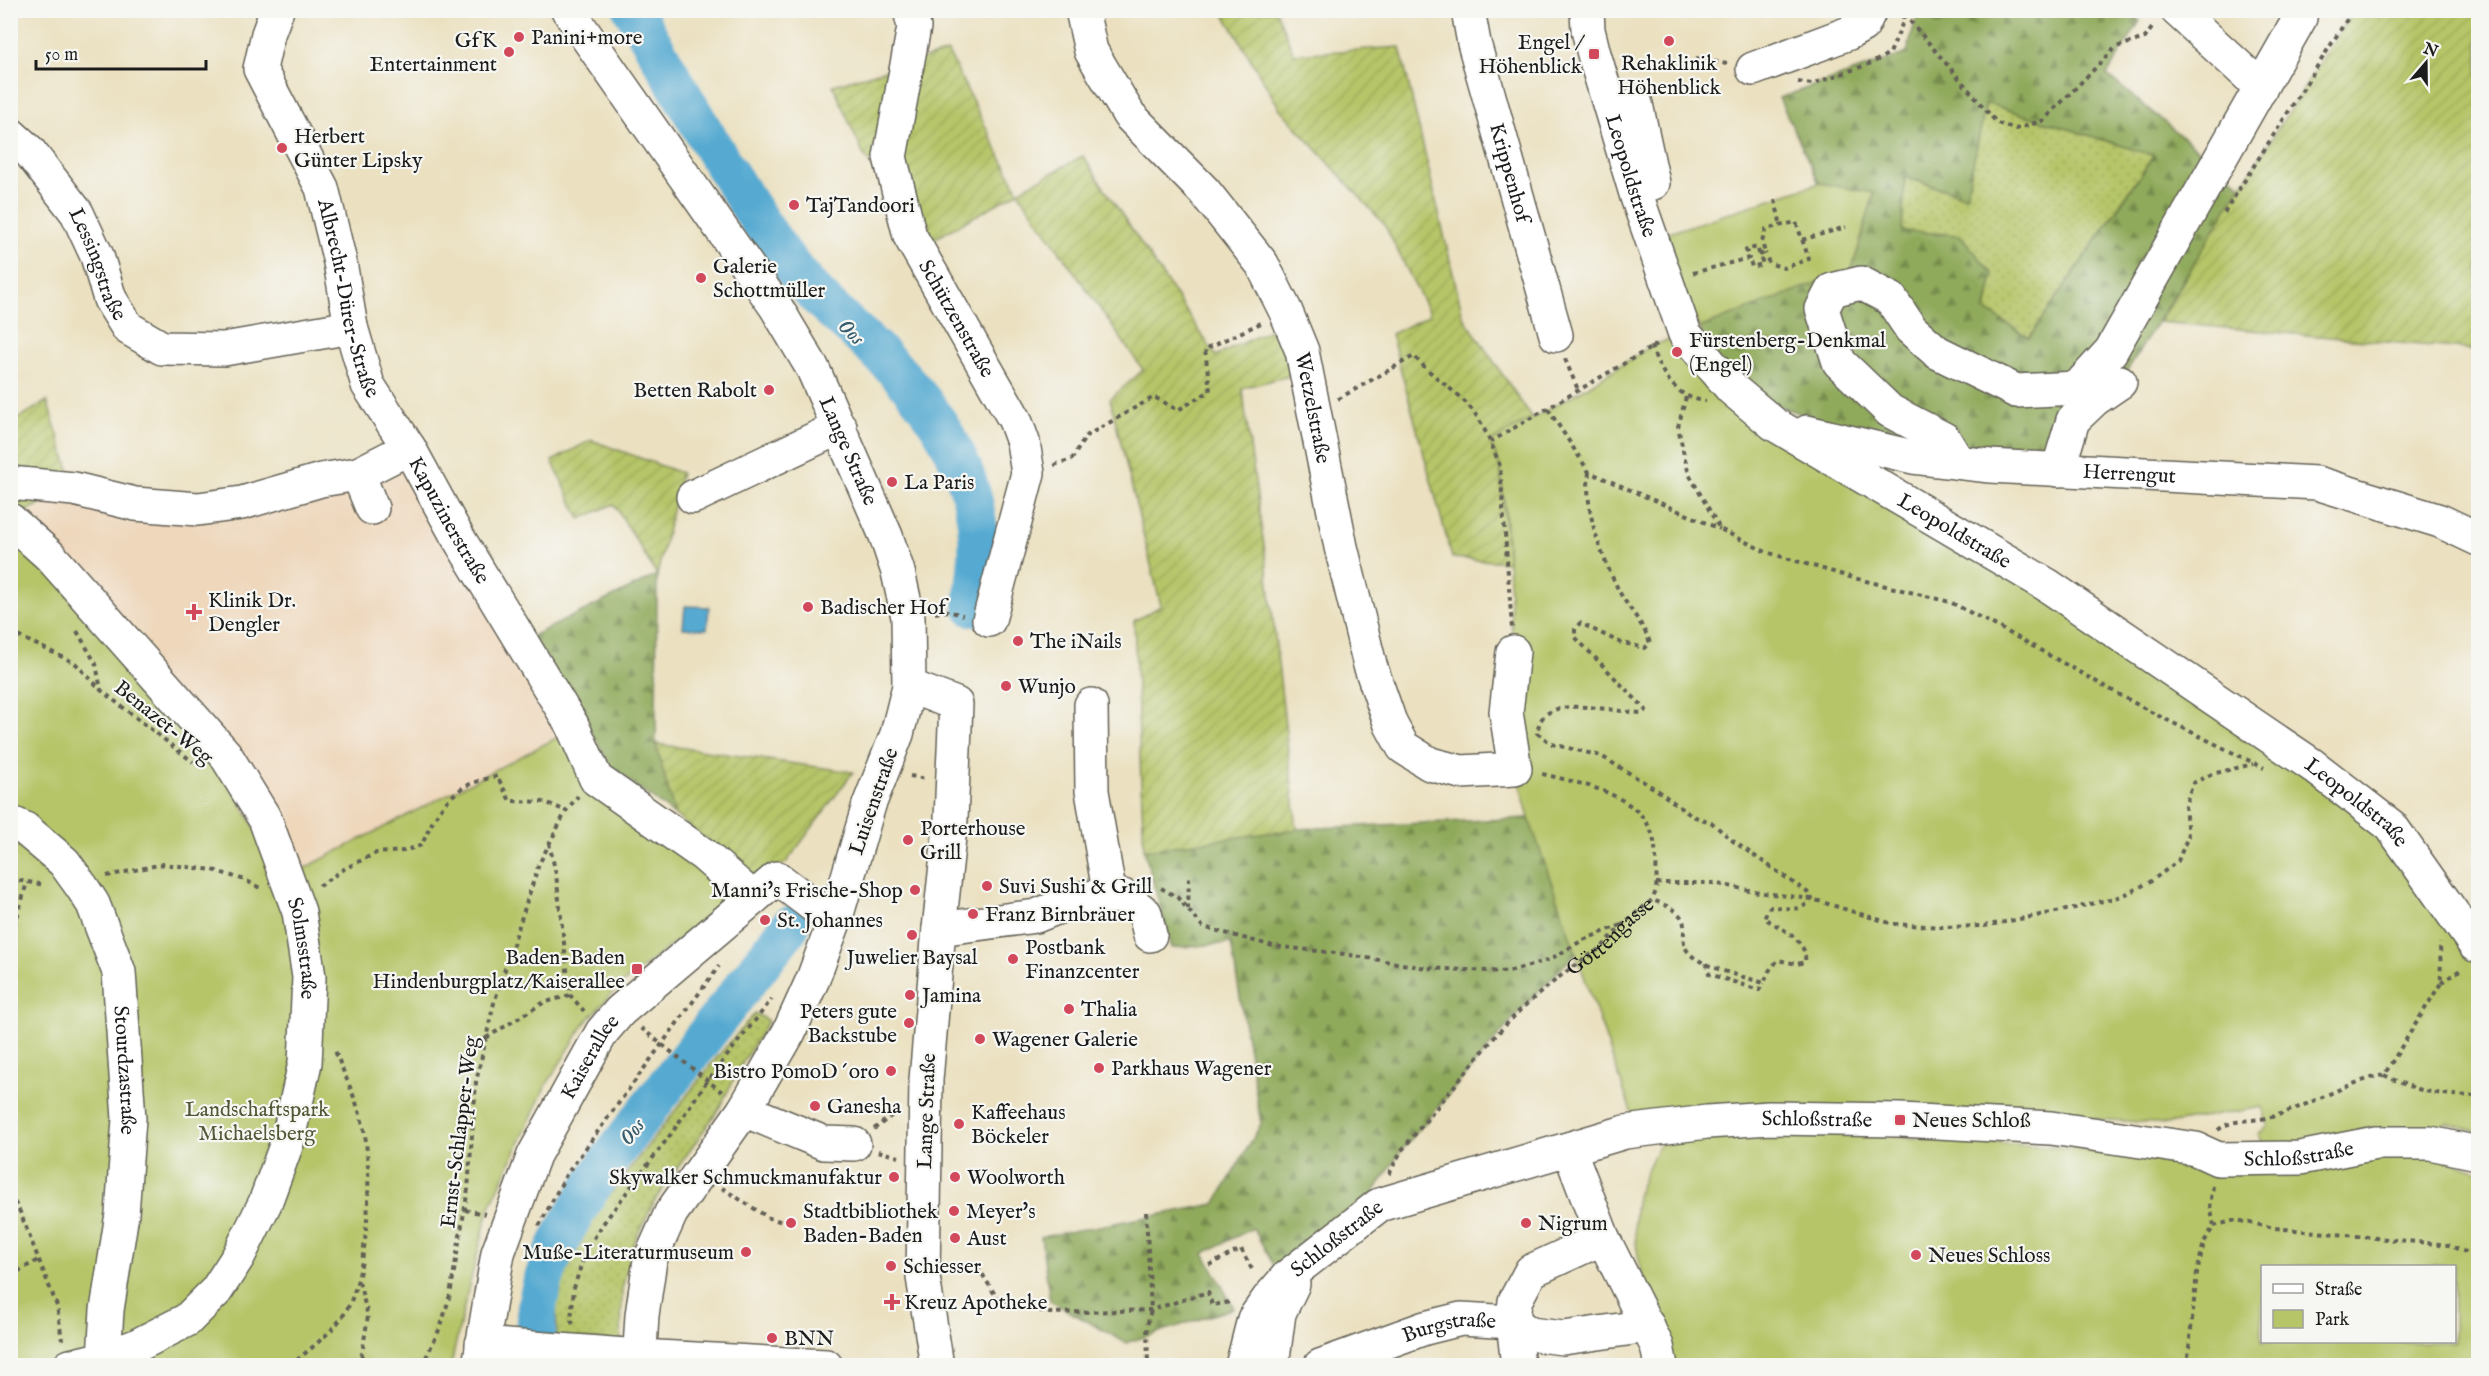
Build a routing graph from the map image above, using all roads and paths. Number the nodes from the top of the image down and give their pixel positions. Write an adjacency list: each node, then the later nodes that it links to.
1 (277, 10): 27 (street, Albrecht-Dürer-Straße)
2 (910, 10): 41 (street, Schützenstraße)
3 (1082, 10): 26 (street, Wetzelstraße)
4 (1468, 10): 28 (street, Krippenhof)
5 (1587, 10): 16 (street, Leopoldstraße)
6 (1870, 10): 12 (street)
7 (2296, 10): 13 (street)
8 (2353, 10): 18 (path)
9 (570, 11): 35 (street, Lange Straße)
10 (1904, 14): 11 (path)
11 (2168, 15): 13 (street)
12 (1753, 69)
13 (2260, 90): 38 (street)
14 (1636, 104): 16 (street)
15 (10, 134): 27 (street, Lessingstraße)
16 (1637, 197): 34 (street, Leopoldstraße)
17 (1775, 200): 19 (path)
18 (2220, 220)
19 (1780, 226): 21 (path); 22 (path)
20 (1846, 227): 21 (path)
21 (1802, 240): 22 (path)
22 (1766, 253): 23 (path)
23 (1760, 255): 24 (path); 24 (path)
24 (1749, 258): 25 (path)
25 (1700, 272)
26 (1286, 312): 31 (street, Wetzelstraße); 41 (path)
27 (351, 327): 37 (street, Albrecht-Dürer-Straße)
28 (1556, 335)
29 (1570, 374): 32 (path)
30 (2120, 382): 39 (street)
31 (1310, 391): 36 (path); 57 (street, Wetzelstraße)
32 (1578, 392): 33 (path); 47 (path)
33 (1548, 409): 36 (path); 40 (path)
34 (1774, 424): 38 (street, Herrengut); 84 (street, Leopoldstraße)
35 (840, 427): 44 (street); 49 (street, Lange Straße)
36 (1490, 442): 52 (path)
37 (409, 448): 42 (street, Kapuzinerstraße); 60 (street, Kapuzinerstraße)
38 (1958, 462): 39 (street, Herrengut)
39 (2058, 470): 48 (street, Herrengut)
40 (1589, 472): 47 (path); 75 (path)
41 (1028, 473): 50 (street, Schützenstraße)
42 (358, 474): 43 (street, Kapuzinerstraße); 45 (street)
43 (10, 483)
44 (693, 497)
45 (372, 508)
46 (10, 520): 72 (street, Solmsstraße)
47 (1720, 529): 56 (path)
48 (2478, 539)
49 (908, 617): 50 (path); 53 (street, Lange Straße)
50 (989, 620)
51 (10, 632): 55 (path, Benazet-Weg)
52 (1513, 652): 57 (street)
53 (909, 686): 59 (street, Luisenstraße); 61 (street, Lange Straße)
54 (1090, 705): 73 (street)
55 (195, 764)
56 (2253, 764): 58 (path); 75 (path)
57 (1515, 769): 69 (path, Göttengasse)
58 (2272, 771)
59 (883, 772): 61 (path); 78 (street, Luisenstraße)
60 (596, 778): 62 (path, Ernst-Schlapper-Weg); 74 (street)
61 (953, 783): 80 (street, Lange Straße)
62 (566, 811): 64 (path, Ernst-Schlapper-Weg); 72 (path)
63 (10, 822): 129 (street, Stourdzastraße)
64 (549, 843): 89 (path); 93 (path, Ernst-Schlapper-Weg)
65 (112, 874): 72 (path)
66 (1189, 877): 77 (path)
67 (10, 879): 68 (path)
68 (27, 882): 70 (path); 83 (path)
69 (1656, 883): 75 (path); 76 (path, Göttengasse)
70 (42, 884)
71 (1158, 886): 77 (path)
72 (294, 897): 129 (street, Solmsstraße)
73 (1110, 897): 80 (street); 81 (street)
74 (753, 898): 78 (street, Kaiserallee); 91 (street, Kaiserallee)
75 (1812, 899): 87 (path)
76 (1652, 900): 79 (path, Göttengasse); 86 (path)
77 (1188, 909): 79 (path)
78 (837, 914): 99 (street, Luisenstraße)
79 (1624, 923): 108 (path, Göttengasse)
80 (939, 929): 97 (street, Lange Straße)
81 (1150, 935)
82 (2437, 937): 88 (path)
83 (10, 943)
84 (2474, 954): 88 (path)
85 (723, 960): 94 (path)
86 (1706, 963): 87 (path); 87 (path)
87 (1764, 983)
88 (2441, 983): 95 (path)
89 (570, 995): 91 (path); 93 (path)
90 (775, 996): 125 (path)
91 (611, 1021): 94 (path); 126 (street, Kaiserallee)
92 (330, 1038): 120 (path)
93 (485, 1038): 133 (path, Ernst-Schlapper-Weg)
94 (660, 1044): 96 (path); 112 (path)
95 (2384, 1075): 98 (path); 102 (path)
96 (705, 1078)
97 (926, 1080): 100 (path); 104 (street, Lange Straße)
98 (2478, 1096)
99 (744, 1110): 100 (street); 105 (street, Luisenstraße)
100 (854, 1144): 104 (path)
101 (1569, 1149): 102 (street, Schloßstraße); 108 (street, Schloßstraße); 113 (street)
102 (2196, 1149): 103 (street, Schloßstraße)
103 (2478, 1153)
104 (924, 1164): 119 (street, Lange Straße)
105 (699, 1172): 110 (path); 130 (street, Luisenstraße)
106 (2213, 1183): 111 (path)
107 (10, 1194): 115 (path)
108 (1379, 1204): 117 (street, Schloßstraße)
109 (1146, 1212): 122 (path)
110 (783, 1222)
111 (2214, 1226): 114 (path); 142 (path)
112 (536, 1233)
113 (1603, 1238): 123 (street, Burgstraße); 124 (street)
114 (2478, 1257)
115 (38, 1260): 118 (path); 128 (path)
116 (1209, 1265): 121 (path)
117 (1301, 1266): 121 (street, Schloßstraße); 138 (street)
118 (10, 1276)
119 (923, 1277): 122 (path); 135 (street, Lange Straße)
120 (358, 1282): 131 (path); 132 (path)
121 (1269, 1298): 122 (path); 137 (street, Schloßstraße)
122 (1151, 1310): 136 (path)
123 (1513, 1322): 124 (street, Burgstraße); 127 (street, Burgstraße); 140 (street, Burgstraße)
124 (1648, 1326): 141 (street)
125 (588, 1351): 126 (street); 130 (street)
126 (480, 1355)
127 (1379, 1355): 139 (street, Burgstraße)
128 (66, 1356): 129 (street, Solmsstraße)
129 (104, 1358)
130 (639, 1360): 134 (street)
131 (290, 1365)
132 (360, 1365)
133 (422, 1365)
134 (826, 1365)
135 (937, 1365)
136 (1148, 1365)
137 (1242, 1365)
138 (1272, 1365)
139 (1320, 1365)
140 (1518, 1365)
141 (1661, 1365)
142 (2187, 1365)

